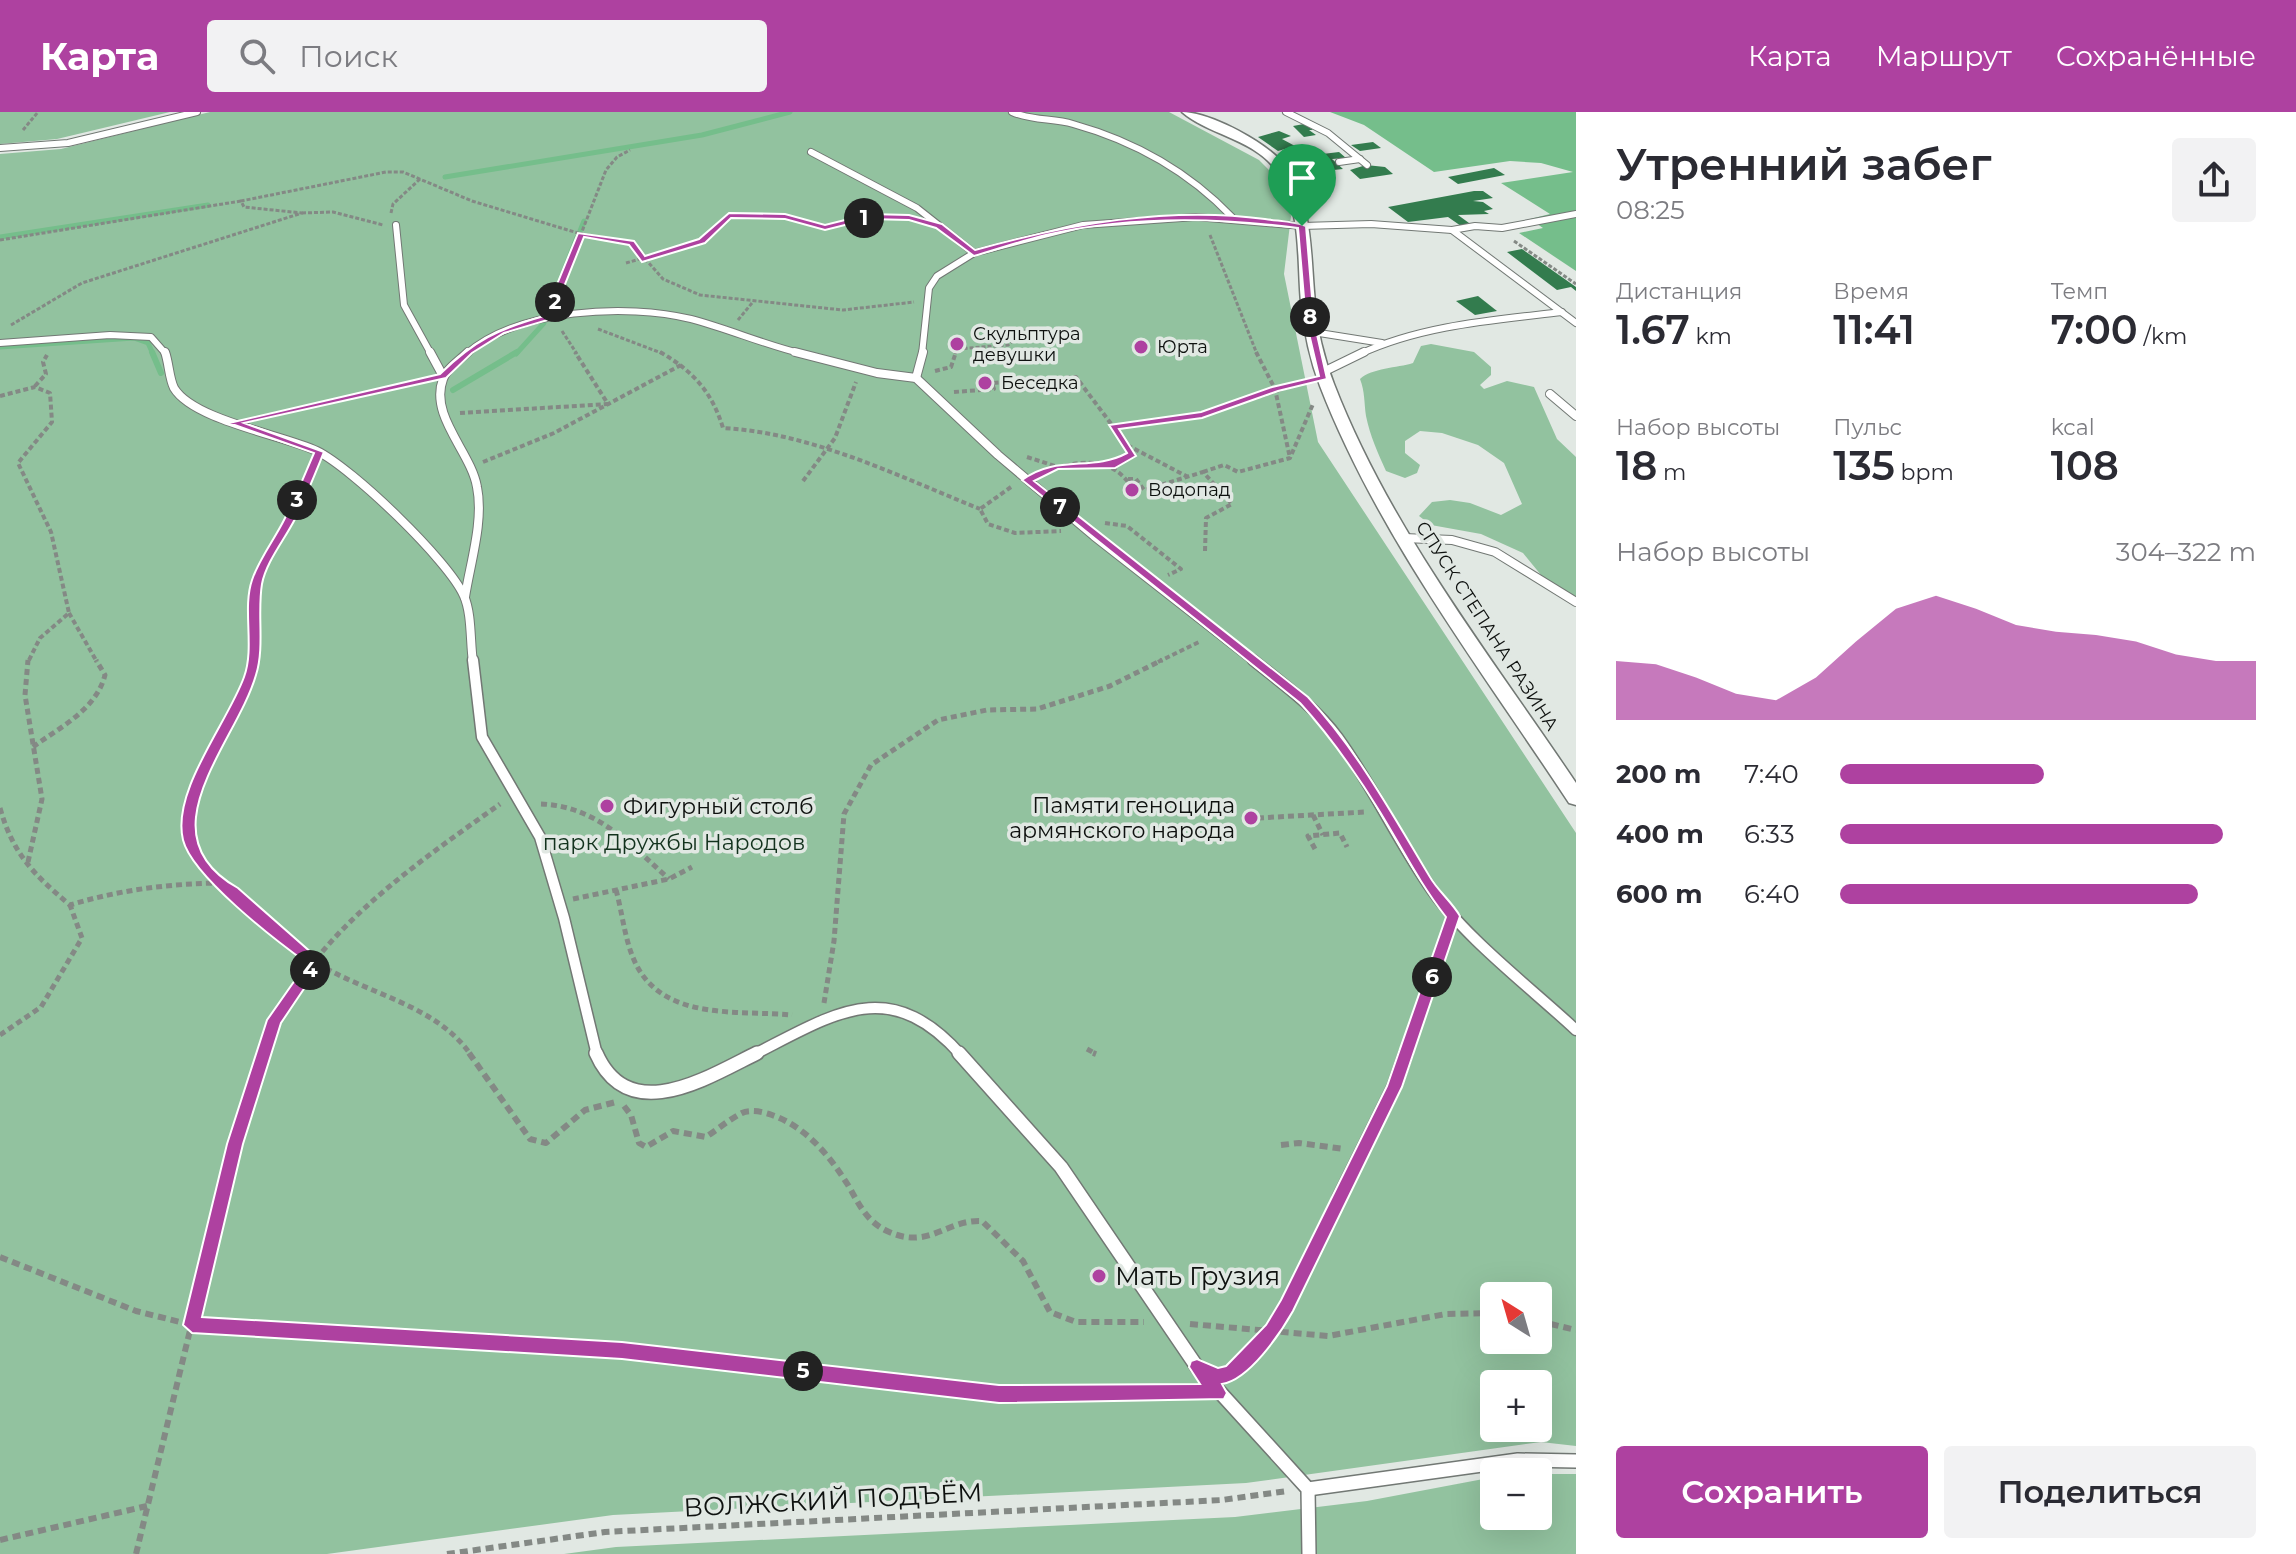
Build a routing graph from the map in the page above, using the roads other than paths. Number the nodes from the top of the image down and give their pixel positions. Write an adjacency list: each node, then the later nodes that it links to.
1 (197, 112): 5 (lane)
2 (1012, 112): 11 (lane)
3 (1286, 112): 7 (lane)
4 (1191, 113): 13 (street, СПУСК СТЕПАНА РАЗИНА)
5 (0, 148)
6 (811, 152): 15 (lane)
7 (1360, 159): 8 (lane); 9 (lane)
8 (1339, 162)
9 (1367, 165)
10 (1576, 214): 14 (lane)
11 (1232, 217): 13 (lane); 15 (lane)
12 (396, 225): 22 (lane)
13 (1302, 226): 14 (lane); 18 (street, СПУСК СТЕПАНА РАЗИНА)
14 (1452, 230): 16 (lane)
15 (974, 253): 23 (lane)
16 (1562, 312): 17 (lane); 20 (lane)
17 (1576, 323)
18 (1313, 332): 20 (lane); 21 (street, СПУСК СТЕПАНА РАЗИНА)
19 (0, 343): 27 (lane)
20 (1384, 343): 21 (lane)
21 (1323, 374): 26 (street, СПУСК СТЕПАНА РАЗИНА)
22 (443, 376): 23 (lane); 27 (lane)
23 (916, 378): 30 (lane)
24 (1550, 394): 25 (lane)
25 (1576, 416)
26 (1404, 538): 28 (lane); 29 (street, СПУСК СТЕПАНА РАЗИНА)
27 (465, 597): 34 (lane)
28 (1576, 602)
29 (1576, 798)
30 (1453, 916): 31 (lane); 32 (lane)
31 (1576, 1030)
32 (1339, 1198)
33 (1576, 1461): 34 (lane)
34 (1308, 1489): 35 (lane)
35 (1309, 1554)

